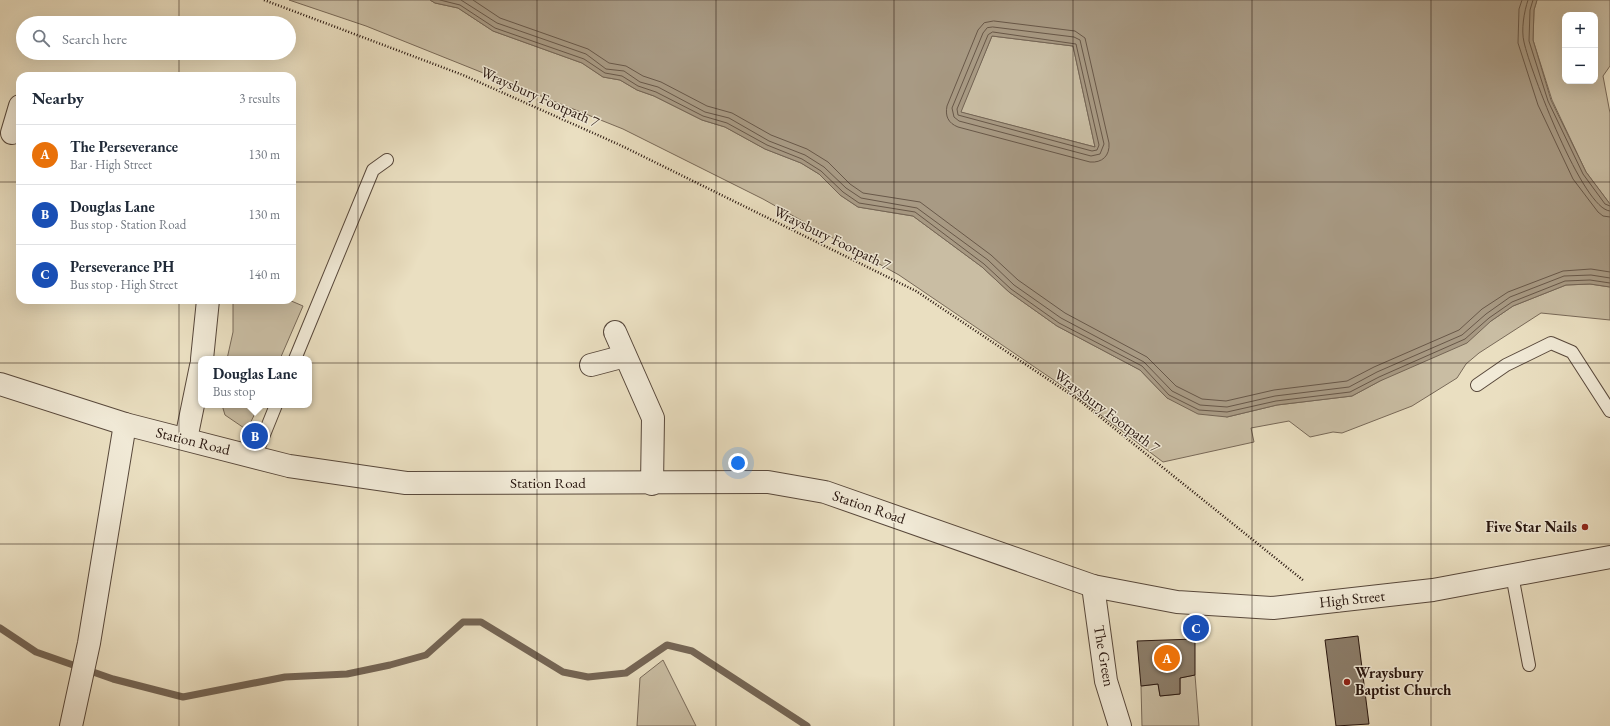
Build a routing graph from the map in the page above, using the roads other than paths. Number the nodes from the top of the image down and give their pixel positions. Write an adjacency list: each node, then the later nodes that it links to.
1 (16, 120): 2 (street)
2 (12, 133)
3 (387, 160): 7 (lane)
4 (208, 304): 6 (street)
5 (615, 332): 8 (street)
6 (202, 356)
7 (296, 356)
8 (625, 356): 9 (street); 18 (street)
9 (590, 365)
10 (198, 381): 16 (street)
11 (0, 384): 15 (street, Station Road)
12 (1477, 385): 14 (lane)
13 (275, 408): 17 (lane)
14 (1610, 411)
15 (125, 424): 16 (street, Station Road); 23 (street)
16 (186, 439): 17 (street, Station Road)
17 (255, 457): 18 (street, Station Road)
18 (652, 484): 21 (street, Station Road)
19 (1610, 557): 20 (street, High Street)
20 (1512, 576): 21 (street, High Street); 22 (lane)
21 (1093, 586): 24 (street, The Green)
22 (1529, 665)
23 (71, 726)
24 (1120, 726)

